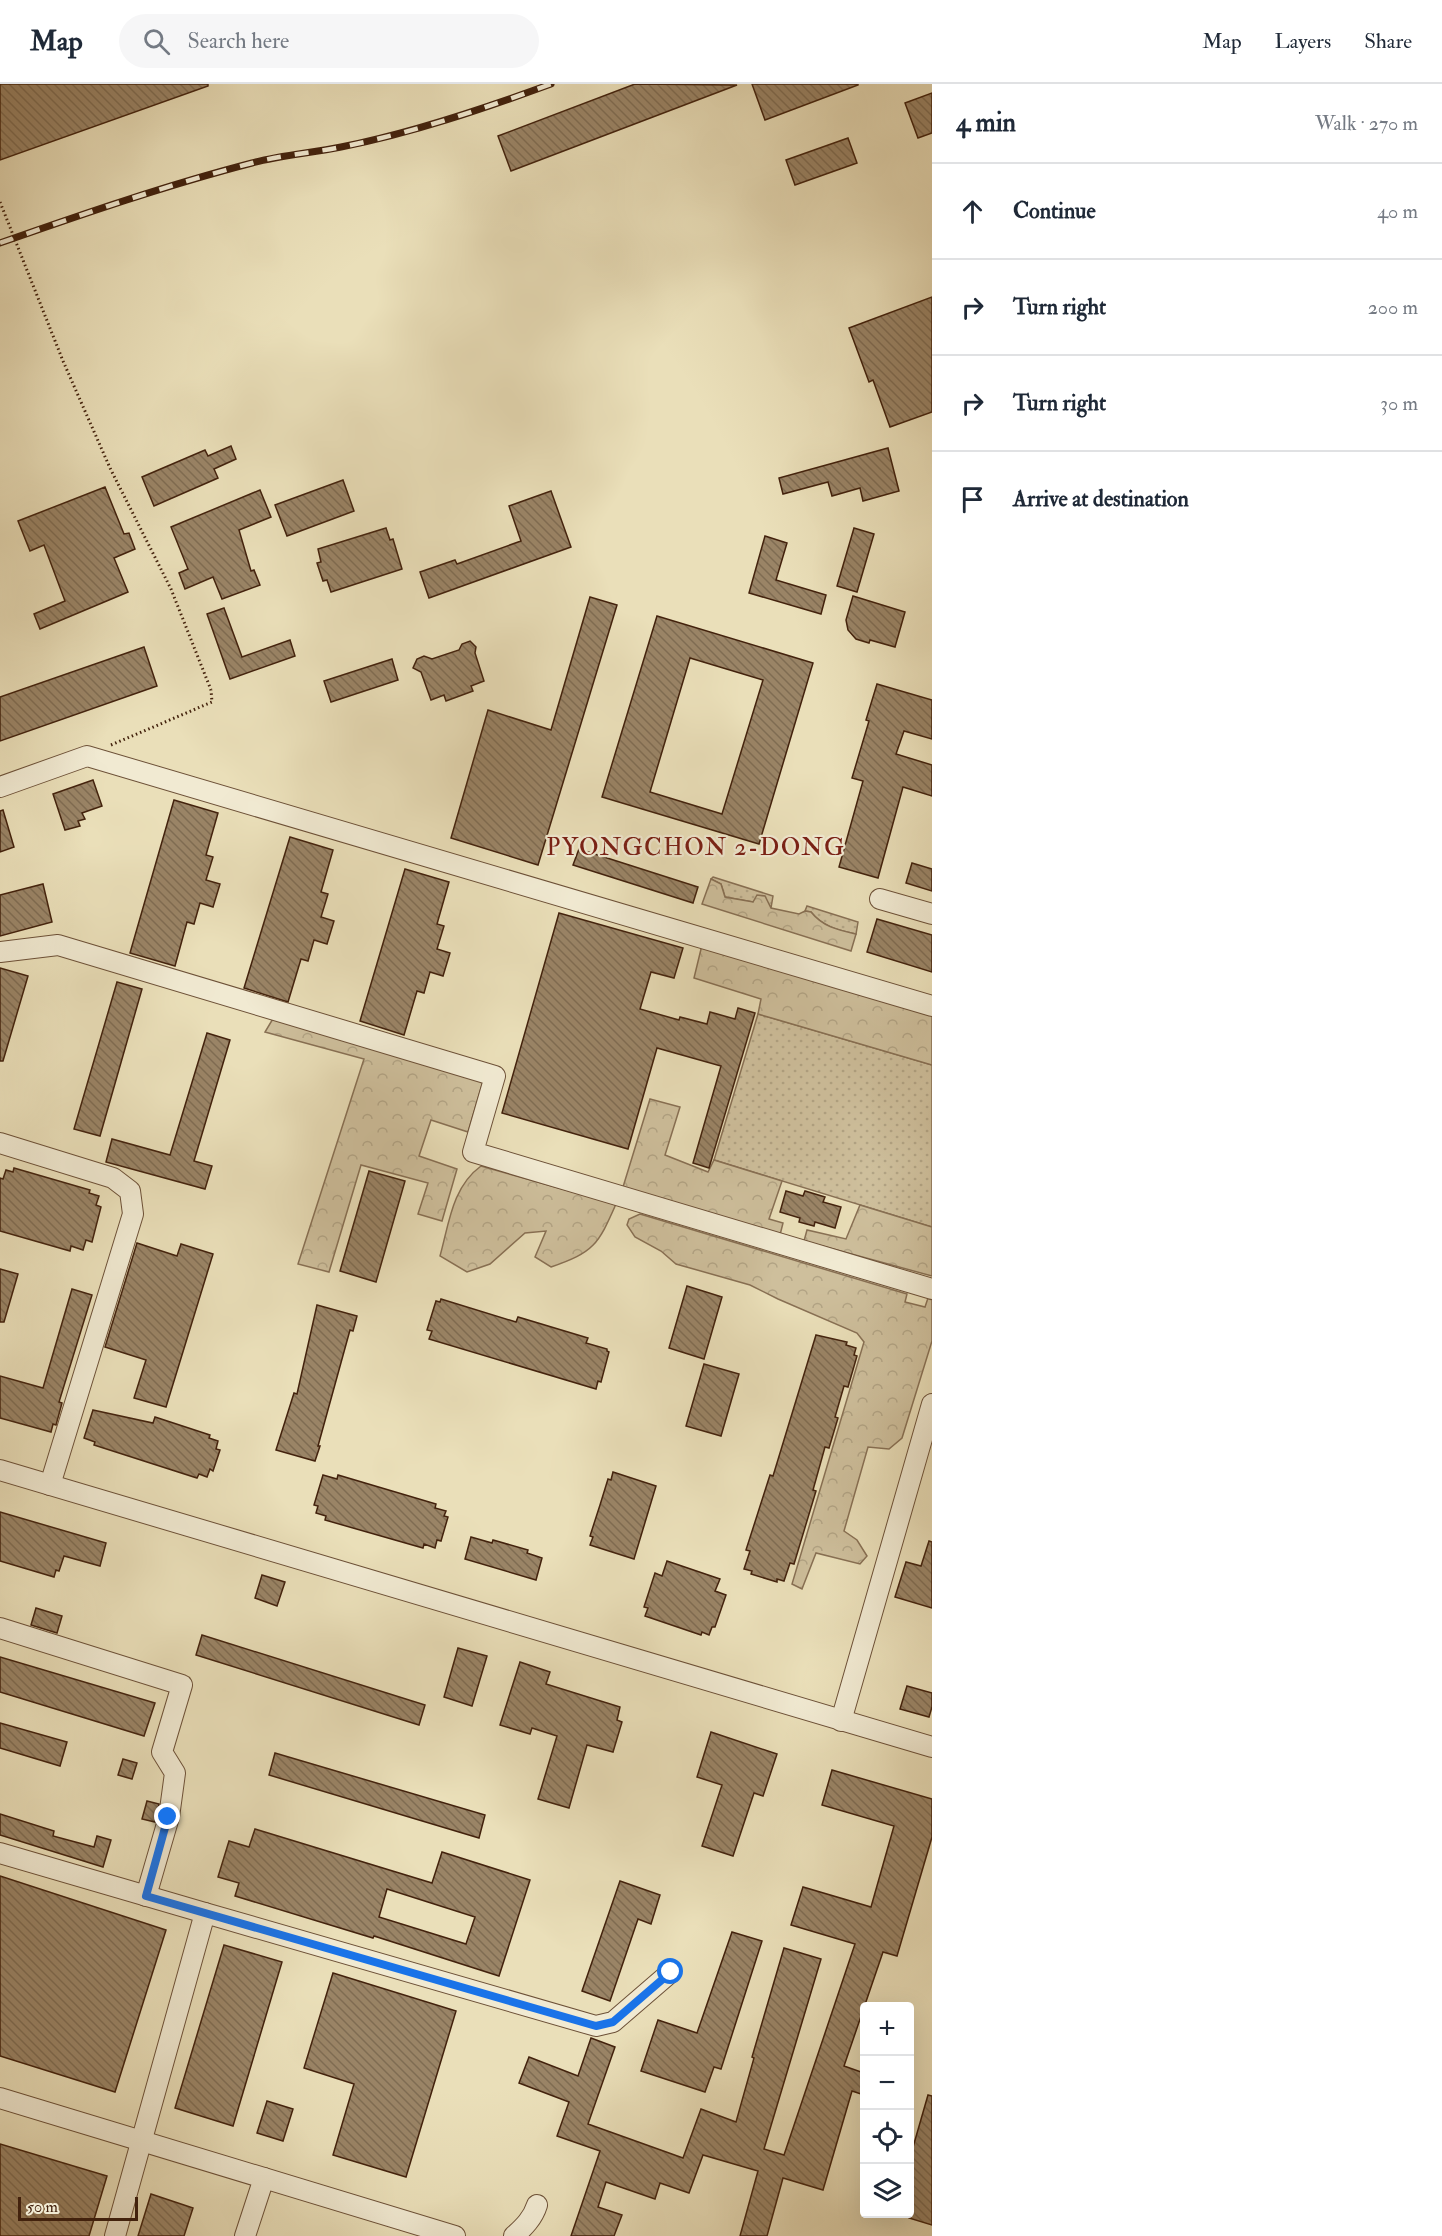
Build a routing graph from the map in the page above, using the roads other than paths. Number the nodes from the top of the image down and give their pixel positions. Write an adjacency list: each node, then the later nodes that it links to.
1 (0, 787): 5 (street)
2 (880, 899): 3 (street)
3 (932, 914)
4 (0, 952): 7 (street)
5 (932, 1006)
6 (0, 1143): 10 (street)
7 (932, 1289)
8 (932, 1404): 12 (street)
9 (0, 1470): 10 (street)
10 (50, 1485): 12 (street)
11 (0, 1628): 15 (street)
12 (841, 1721): 13 (street)
13 (932, 1747)
14 (0, 1853): 15 (street)
15 (146, 1896): 16 (street)
16 (205, 1913): 17 (street); 19 (street)
17 (671, 1972)
18 (0, 2098): 19 (street)
19 (141, 2140): 20 (street); 22 (street)
20 (264, 2178): 23 (street); 24 (street)
21 (537, 2205): 25 (street)
22 (115, 2236)
23 (245, 2236)
24 (455, 2236)
25 (514, 2236)

